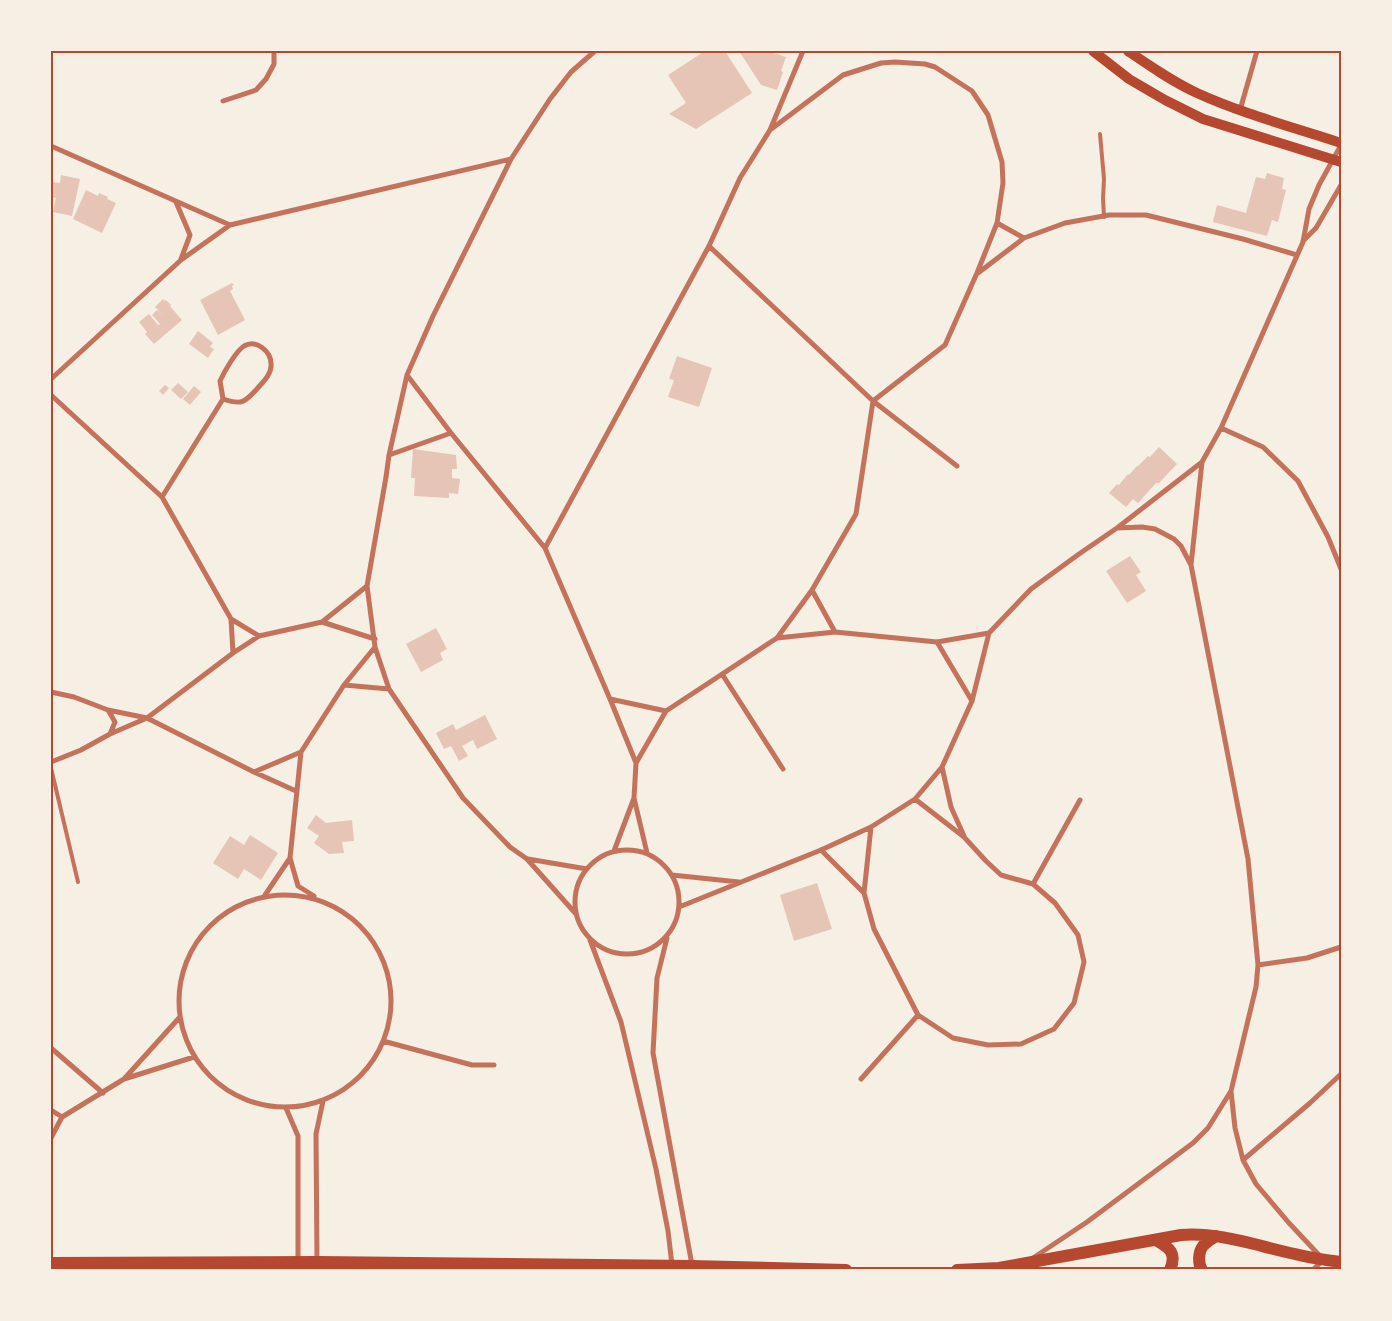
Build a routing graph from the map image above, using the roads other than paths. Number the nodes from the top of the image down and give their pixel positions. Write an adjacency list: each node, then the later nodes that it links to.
1 (274, 51): 7 (street)
2 (595, 51): 13 (street)
3 (803, 51): 9 (street)
4 (1093, 51): 14 (main road)
5 (1128, 51): 8 (main road)
6 (1257, 51): 8 (street)
7 (223, 100)
8 (1240, 110): 11 (main road)
9 (770, 130): 18 (street); 22 (street)
10 (1100, 134): 17 (lane)
11 (1341, 144): 14 (street)
12 (51, 146): 16 (street)
13 (511, 159): 19 (street); 26 (street)
14 (1337, 160): 21 (street)
15 (1341, 185): 21 (street)
16 (176, 202): 19 (street); 24 (street)
17 (1104, 216): 20 (street); 23 (street)
18 (997, 223): 20 (street); 25 (street)
19 (230, 224): 24 (street)
20 (1024, 238): 25 (street)
21 (1303, 242): 23 (street)
22 (709, 246): 30 (street); 38 (street)
23 (1297, 255): 31 (street)
24 (181, 260): 27 (street)
25 (977, 273): 30 (street)
26 (407, 375): 32 (street); 33 (street)
27 (51, 379)
28 (51, 395): 36 (street)
29 (223, 399): 29 (street); 36 (street)
30 (873, 401): 35 (street); 42 (street)
31 (1220, 428): 34 (street); 40 (street)
32 (451, 433): 33 (street); 38 (street)
33 (389, 455): 41 (street)
34 (1202, 462): 37 (street); 39 (street)
35 (957, 466)
36 (162, 497): 43 (street)
37 (1117, 528): 39 (street); 46 (street)
38 (545, 548): 57 (street)
39 (1191, 565): 94 (street)
40 (1341, 569)
41 (367, 586): 44 (street); 49 (street)
42 (812, 590): 45 (street); 48 (street)
43 (231, 619): 47 (street); 52 (street)
44 (322, 622): 47 (street); 49 (street)
45 (834, 632): 48 (street); 50 (street)
46 (989, 634): 50 (street); 58 (street)
47 (259, 636): 52 (street)
48 (777, 638): 53 (street)
49 (375, 639): 51 (street)
50 (937, 642): 58 (street)
51 (375, 648): 54 (street); 55 (street)
52 (233, 653): 61 (street)
53 (722, 674): 60 (street); 68 (street)
54 (344, 685): 55 (street); 63 (street)
55 (389, 689): 80 (street)
56 (51, 692): 59 (street)
57 (610, 699): 60 (street); 65 (street)
58 (972, 701): 66 (street)
59 (108, 710): 61 (street); 62 (street)
60 (666, 711): 65 (street)
61 (148, 718): 62 (street); 69 (street)
62 (110, 734): 64 (street)
63 (301, 752): 69 (street); 70 (street)
64 (51, 762)
65 (636, 763): 71 (street)
66 (942, 767): 72 (street); 75 (street)
67 (51, 768): 83 (lane)
68 (784, 769)
69 (254, 772): 70 (street)
70 (296, 791): 79 (street)
71 (634, 798): 77 (street); 78 (street)
72 (915, 799): 74 (street); 75 (street)
73 (1080, 800): 85 (street)
74 (871, 827): 76 (street); 86 (street)
75 (964, 837): 85 (street)
76 (821, 850): 84 (street); 86 (street)
77 (614, 851): 78 (street); 81 (street)
78 (647, 854): 82 (street)
79 (290, 858): 87 (street); 88 (street)
80 (527, 859): 81 (street); 90 (street)
81 (587, 869): 90 (street)
82 (672, 875): 84 (street); 89 (street)
83 (78, 882)
84 (739, 882): 89 (street)
85 (1033, 884): 95 (street)
86 (864, 893): 95 (street)
87 (265, 895): 88 (street); 96 (street)
88 (318, 899): 97 (street)
89 (679, 907): 91 (street)
90 (576, 914): 92 (street)
91 (667, 938): 92 (street); 121 (street)
92 (590, 940): 120 (street)
93 (1341, 947): 94 (street)
94 (1258, 964): 104 (street)
95 (918, 1015): 103 (street)
96 (179, 1018): 99 (street); 102 (street)
97 (383, 1041): 100 (street); 106 (street)
98 (51, 1048): 105 (street)
99 (194, 1057): 102 (street); 107 (street)
100 (494, 1065)
101 (1341, 1074): 111 (street)
102 (124, 1079): 105 (street)
103 (861, 1079)
104 (1232, 1091): 111 (street); 119 (street)
105 (103, 1093): 109 (street)
106 (323, 1101): 107 (street); 116 (street)
107 (286, 1108): 115 (street)
108 (51, 1110): 109 (street)
109 (62, 1117): 110 (street)
110 (51, 1138)
111 (1243, 1160): 114 (street)
112 (1216, 1236): 113 (main road); 114 (main road); 125 (main road)
113 (1156, 1240): 119 (main road); 124 (main road)
114 (1323, 1260): 117 (main road); 126 (street)
115 (298, 1262): 116 (main road); 118 (main road)
116 (318, 1262): 120 (main road)
117 (1341, 1262)
118 (51, 1263)
119 (1026, 1263): 123 (main road)
120 (672, 1266): 121 (main road)
121 (692, 1266): 122 (main road)
122 (846, 1270)
123 (957, 1270)
124 (1170, 1270)
125 (1202, 1270)
126 (1312, 1270)

